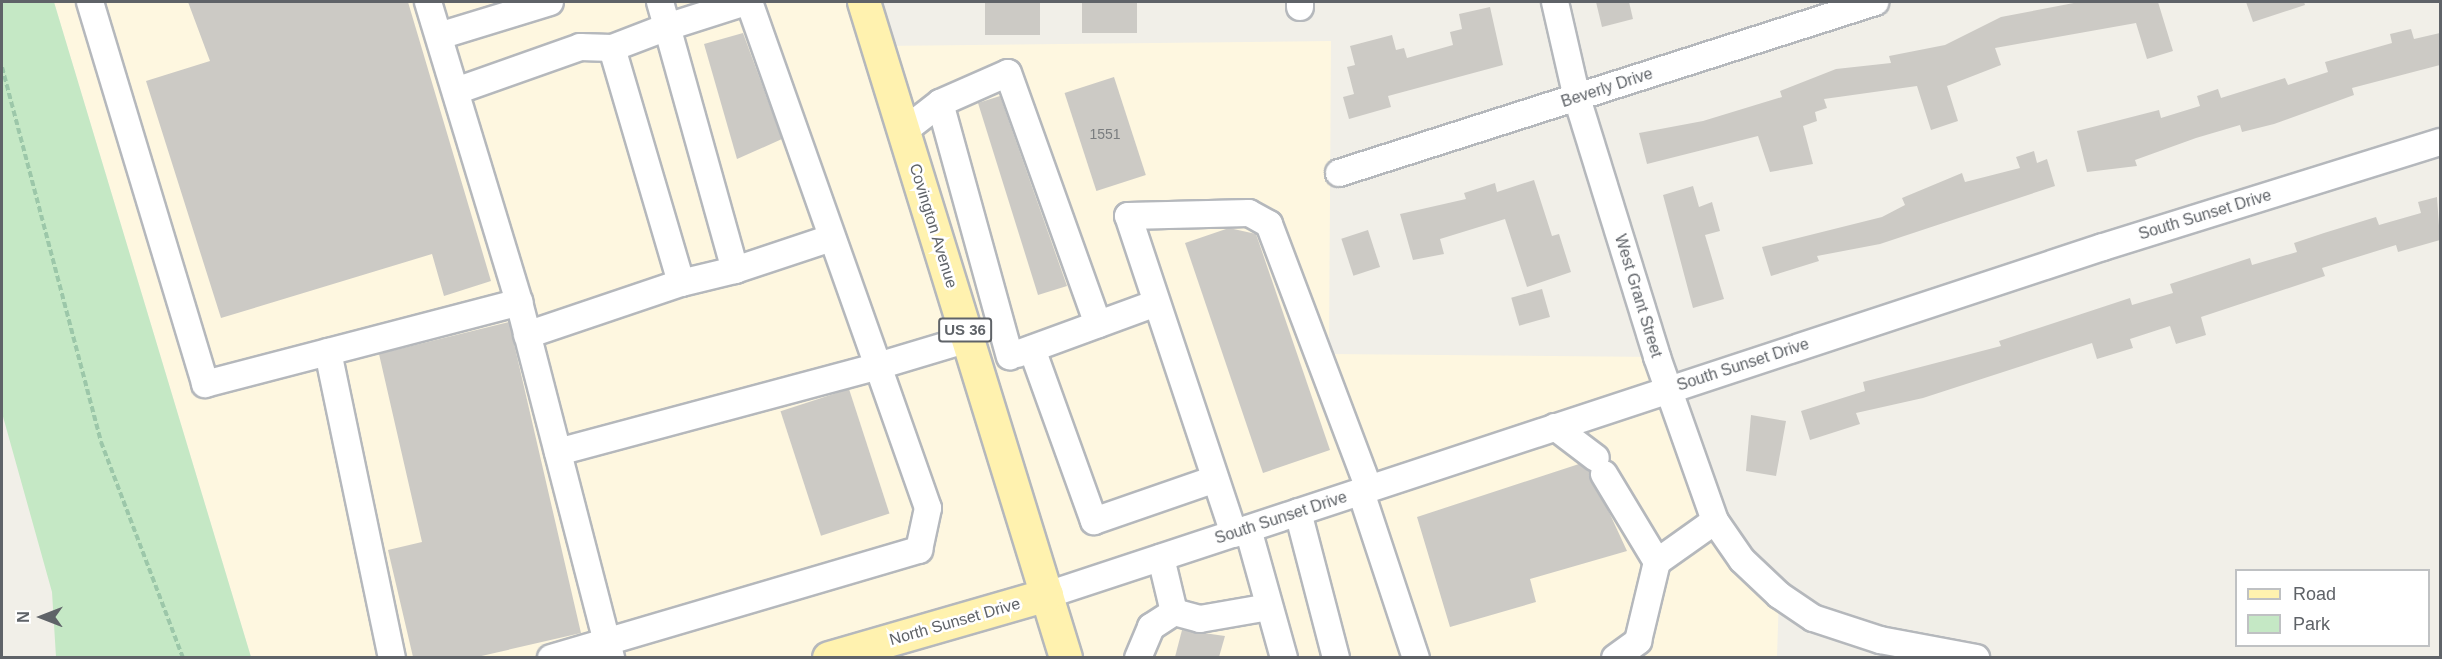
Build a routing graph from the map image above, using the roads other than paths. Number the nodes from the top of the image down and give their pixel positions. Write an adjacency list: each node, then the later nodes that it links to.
1 (90, 2): 25 (street)
2 (428, 2): 10 (street)
3 (550, 2): 10 (street)
4 (660, 2): 9 (street)
5 (748, 2): 9 (street); 18 (street)
6 (864, 2): 15 (main road, Covington Avenue / US 36)
7 (1555, 2): 13 (street, West Grant Street)
8 (1875, 2): 13 (street, Beverly Drive)
9 (667, 27): 11 (street); 19 (street)
10 (439, 36): 12 (street)
11 (612, 48): 12 (street); 20 (street)
12 (456, 91): 21 (street)
13 (1577, 98): 17 (street, Beverly Drive); 29 (street, West Grant Street)
14 (940, 103): 15 (street); 23 (street); 27 (street)
15 (904, 131): 26 (main road, Covington Avenue / US 36)
16 (2440, 142): 29 (street, South Sunset Drive)
17 (1339, 173)
18 (831, 238): 19 (street); 28 (street)
19 (735, 270): 20 (street)
20 (681, 284): 24 (street)
21 (519, 302): 24 (street); 25 (street)
22 (1156, 303): 23 (street); 32 (street); 33 (street)
23 (1098, 324): 27 (street)
24 (527, 335): 31 (street)
25 (328, 352): 44 (street)
26 (972, 353): 27 (street); 28 (street); 39 (main road, Covington Avenue / US 36)
27 (1021, 353): 32 (street)
28 (878, 366): 31 (street); 42 (street)
29 (1667, 390): 30 (street, South Sunset Drive); 35 (street, West Grant Street)
30 (1555, 427): 33 (street, South Sunset Drive); 38 (street)
31 (558, 452): 42 (street)
32 (1215, 478): 36 (street)
33 (1365, 490): 34 (street, South Sunset Drive); 51 (street)
34 (1298, 512): 36 (street, South Sunset Drive); 50 (street)
35 (1715, 521): 38 (street); 43 (street, West Grant Street)
36 (1241, 531): 37 (street, South Sunset Drive); 40 (street)
37 (1161, 558): 39 (street, South Sunset Drive); 41 (street)
38 (1657, 562): 52 (street)
39 (1047, 596): 46 (main road, North Sunset Drive); 47 (main road, Covington Avenue / US 36)
40 (1269, 607): 41 (street); 49 (street)
41 (1174, 612): 48 (street)
42 (609, 651): 45 (street)
43 (1925, 652): 53 (street, West Grant Street)
44 (392, 657)
45 (551, 657)
46 (829, 657)
47 (1066, 657)
48 (1138, 657)
49 (1284, 657)
50 (1336, 657)
51 (1416, 657)
52 (1615, 657)
53 (1976, 657)

